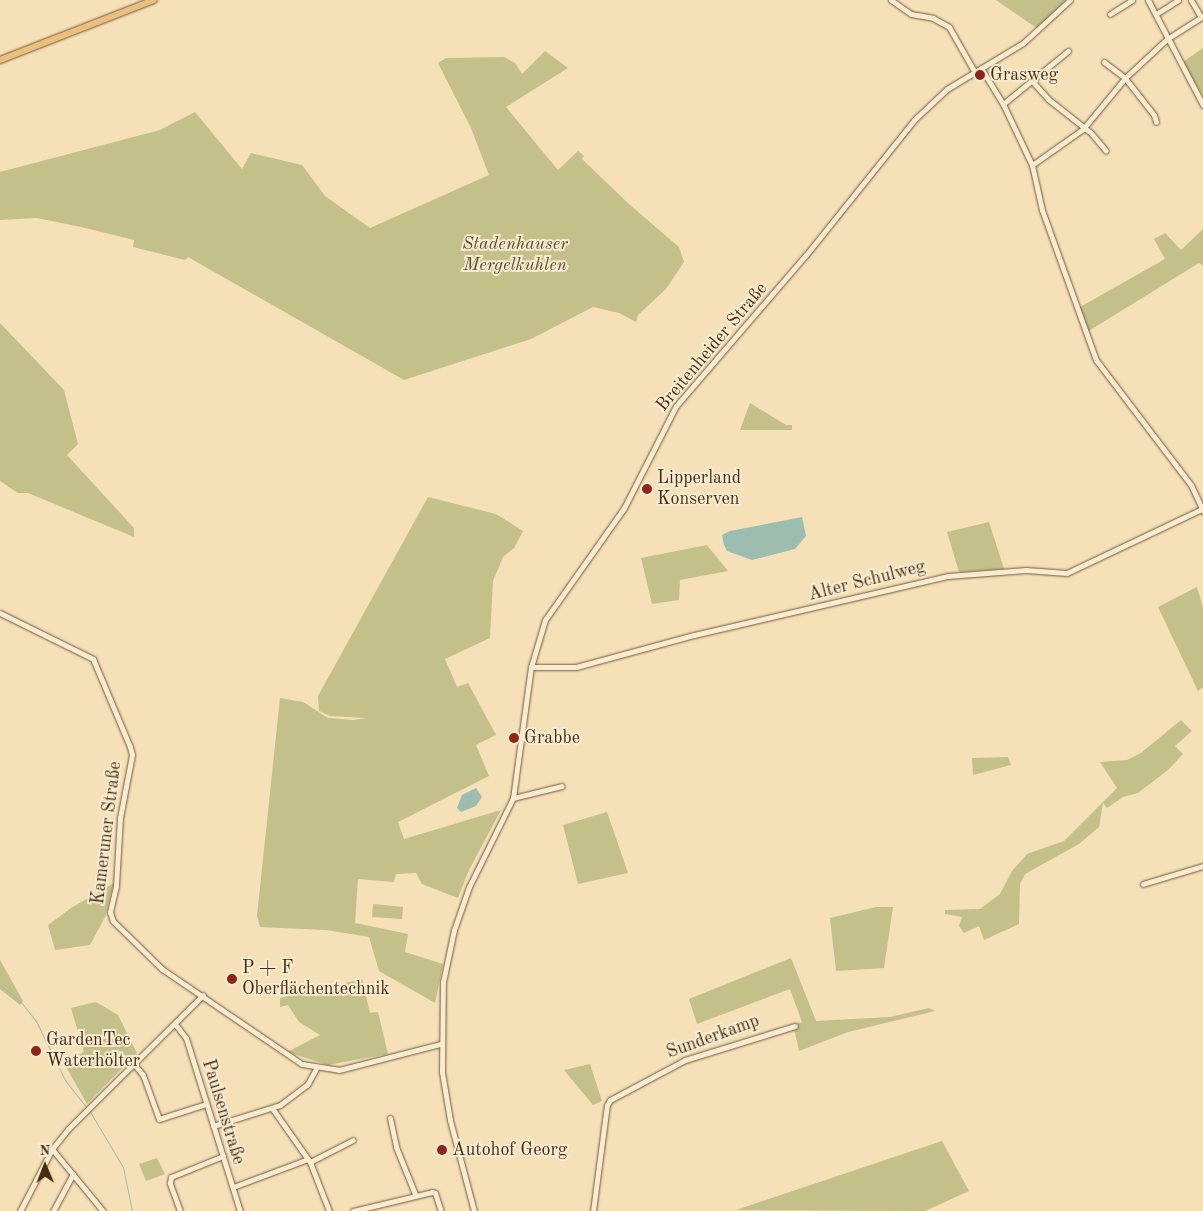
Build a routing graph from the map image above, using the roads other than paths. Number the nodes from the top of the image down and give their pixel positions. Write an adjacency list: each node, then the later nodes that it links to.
1 (154, 0): 13 (main road)
2 (891, 0): 16 (street)
3 (1070, 0): 15 (street, Breitenheider Straße)
4 (1132, 0): 8 (street)
5 (1148, 0): 9 (street)
6 (1178, 0): 9 (street)
7 (1191, 0): 10 (street)
8 (1110, 14)
9 (1156, 14): 11 (street)
10 (1202, 16): 11 (street)
11 (1167, 39): 17 (street); 20 (street)
12 (1068, 50): 18 (street)
13 (0, 60)
14 (1104, 62): 17 (street)
15 (981, 68): 16 (street, Breitenheider Straße); 19 (street)
16 (974, 72): 27 (street, Breitenheider Straße)
17 (1125, 78): 21 (street); 22 (street)
18 (1032, 81): 19 (street); 22 (street)
19 (1003, 104): 24 (street)
20 (1203, 105)
21 (1156, 122)
22 (1083, 129): 23 (street); 24 (street)
23 (1106, 151)
24 (1032, 165): 25 (street)
25 (1203, 509): 27 (street, Alter Schulweg)
26 (0, 613): 32 (street, Kameruner Straße)
27 (531, 667): 29 (street, Breitenheider Straße)
28 (562, 786): 29 (street)
29 (513, 798): 35 (street, Breitenheider Straße)
30 (1203, 866): 31 (street)
31 (1143, 884)
32 (203, 995): 33 (street); 37 (street, Kameruner Straße)
33 (175, 1024): 36 (street); 38 (street, Paulsenstraße)
34 (796, 1026): 58 (street, Sunderkamp)
35 (440, 1044): 37 (street, Kameruner Straße); 57 (street, Breitenheider Straße)
36 (134, 1064): 38 (street); 43 (street)
37 (316, 1069): 39 (street)
38 (206, 1104): 41 (street, Paulsenstraße)
39 (272, 1108): 41 (street); 45 (street)
40 (390, 1118): 48 (street)
41 (214, 1126): 44 (street, Paulsenstraße)
42 (353, 1140): 45 (street)
43 (52, 1149): 46 (street); 49 (street)
44 (223, 1156): 47 (street, Paulsenstraße); 52 (street)
45 (309, 1160): 47 (street); 54 (street)
46 (73, 1174): 50 (street); 51 (street)
47 (232, 1187): 53 (street, Paulsenstraße)
48 (415, 1194): 55 (street); 56 (street)
49 (20, 1211)
50 (53, 1211)
51 (103, 1211)
52 (180, 1211)
53 (240, 1211)
54 (329, 1211)
55 (353, 1211)
56 (441, 1211)
57 (474, 1211)
58 (593, 1211)

